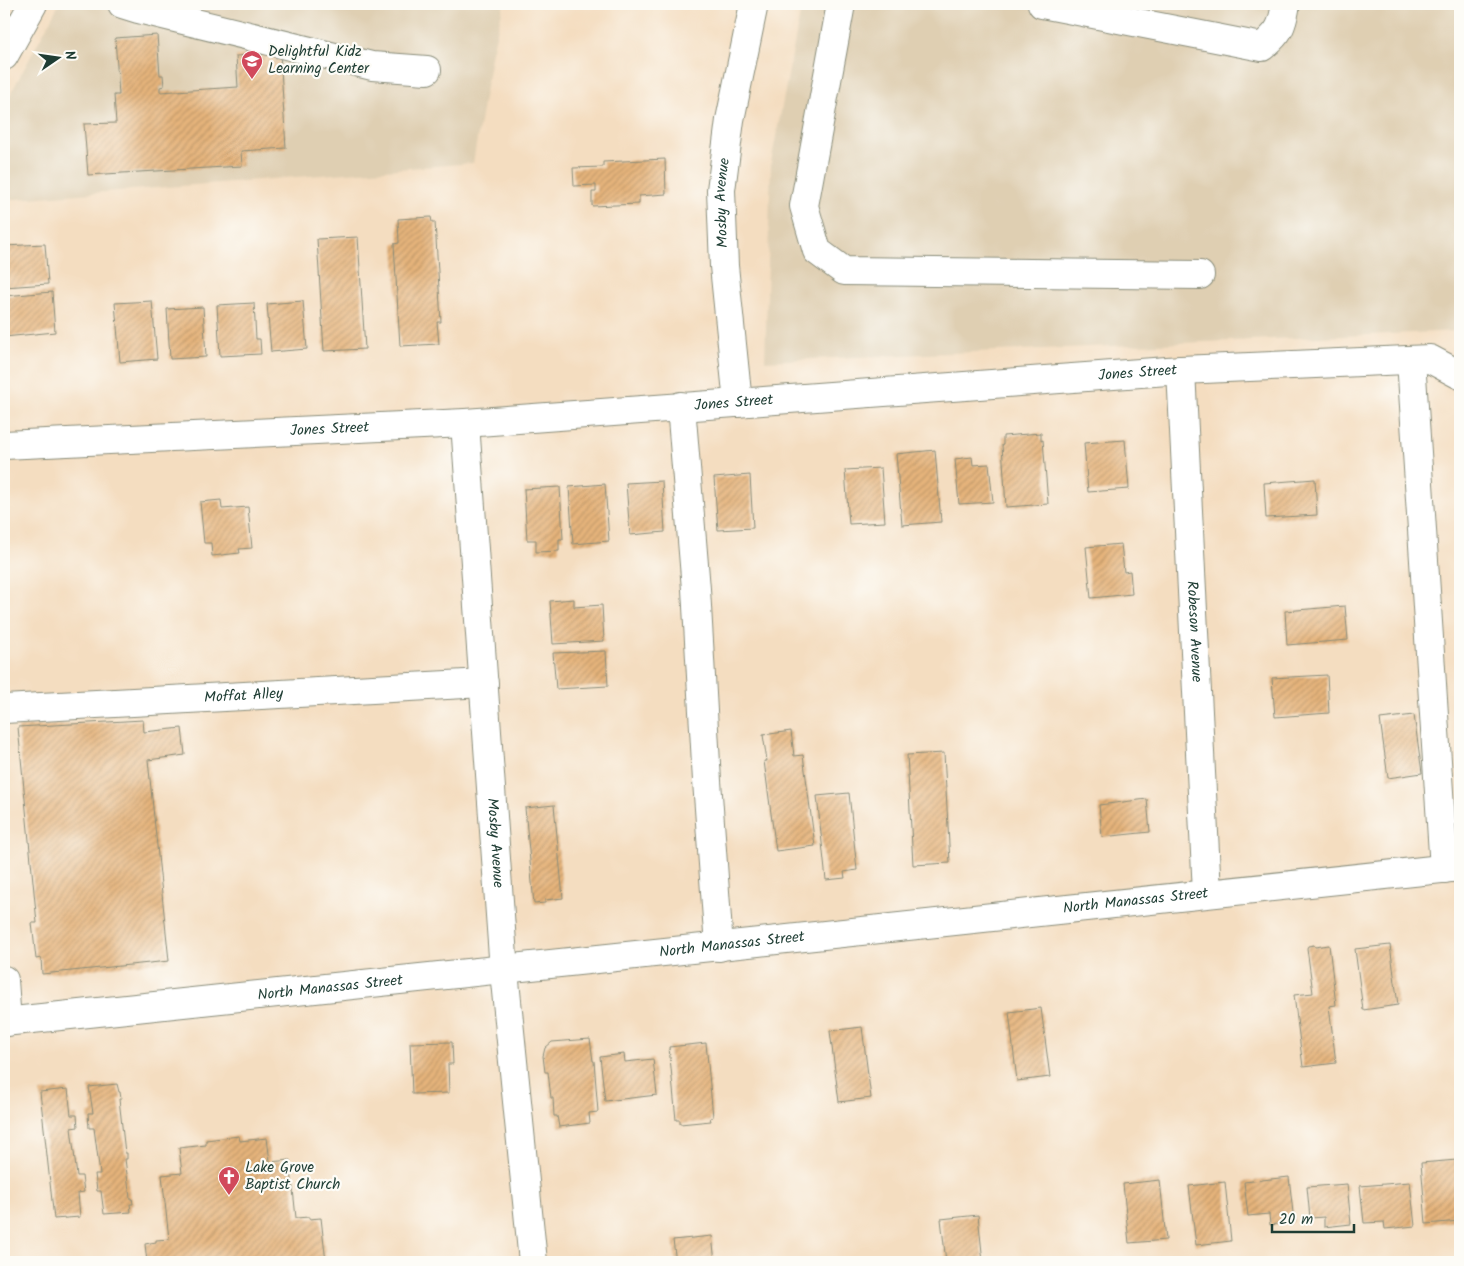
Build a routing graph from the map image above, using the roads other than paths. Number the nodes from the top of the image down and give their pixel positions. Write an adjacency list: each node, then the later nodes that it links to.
1 (33, 4): 7 (street)
2 (122, 4): 8 (street)
3 (754, 4): 13 (street, Mosby Avenue)
4 (841, 4): 9 (street)
5 (1286, 4): 6 (street)
6 (1053, 5)
7 (4, 56)
8 (427, 70)
9 (1200, 275)
10 (1411, 360): 11 (street, Jones Street); 12 (street, Jones Street); 19 (street)
11 (1181, 370): 13 (street, Jones Street); 20 (street, Robeson Avenue)
12 (1460, 375)
13 (738, 403): 14 (street, Jones Street)
14 (681, 406): 15 (street, Jones Street); 21 (street)
15 (465, 423): 16 (street, Jones Street); 17 (street, Mosby Avenue)
16 (4, 445)
17 (484, 682): 18 (street, Moffat Alley); 22 (street, Mosby Avenue)
18 (4, 708)
19 (1452, 868): 20 (street, North Manassas Street)
20 (1207, 893): 21 (street, North Manassas Street)
21 (719, 947): 22 (street, North Manassas Street)
22 (504, 971): 24 (street, North Manassas Street); 25 (street, Mosby Avenue)
23 (4, 980): 24 (street)
24 (6, 1022)
25 (533, 1262)

